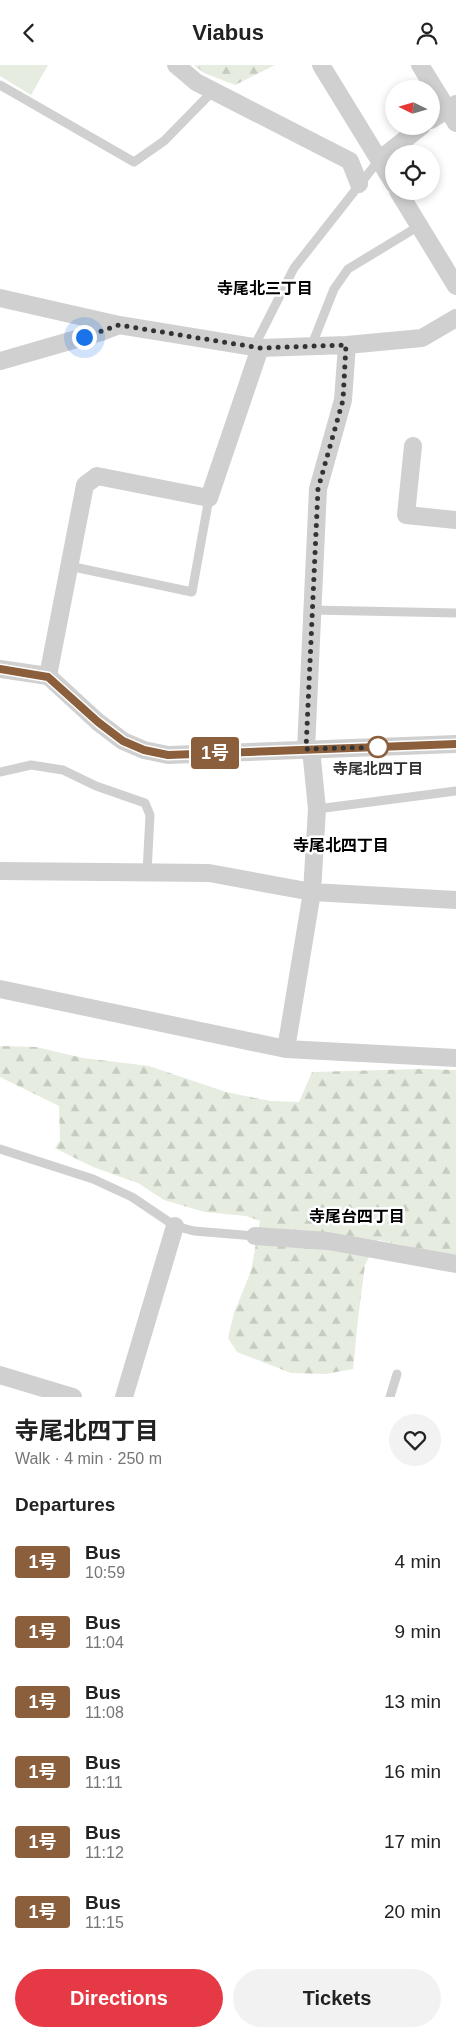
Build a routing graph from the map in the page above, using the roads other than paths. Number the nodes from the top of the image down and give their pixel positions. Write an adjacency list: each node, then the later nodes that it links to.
1 (176, 65): 5 (street)
2 (321, 65): 9 (street)
3 (420, 65): 6 (street)
4 (0, 85): 5 (lane)
5 (213, 91): 11 (street)
6 (453, 112): 7 (street)
7 (440, 117)
8 (411, 135): 9 (street)
9 (379, 160): 10 (street); 11 (lane)
10 (385, 170)
11 (359, 185): 20 (lane)
12 (403, 200): 13 (street)
13 (419, 226): 14 (street); 19 (lane)
14 (456, 287)
15 (0, 298): 17 (street)
16 (456, 318): 18 (street)
17 (119, 325): 20 (street); 21 (street)
18 (346, 345): 19 (street); 26 (street)
19 (311, 347): 20 (street)
20 (257, 348): 23 (street)
21 (0, 361)
22 (413, 446): 24 (street)
23 (209, 499): 25 (street); 25 (lane)
24 (456, 520)
25 (69, 566): 29 (street)
26 (312, 610): 27 (lane); 31 (street)
27 (456, 613)
28 (0, 669): 29 (street)
29 (48, 677): 31 (street)
30 (456, 744): 31 (street)
31 (309, 749): 34 (street)
32 (0, 772): 36 (lane)
33 (456, 791): 34 (lane)
34 (317, 809): 37 (street)
35 (0, 871): 36 (street)
36 (146, 872): 37 (street)
37 (312, 892): 38 (street); 40 (street)
38 (456, 900)
39 (0, 989): 40 (street)
40 (286, 1049): 41 (street)
41 (456, 1058)
42 (0, 1149): 43 (lane)
43 (176, 1226): 44 (lane); 49 (street)
44 (255, 1235): 45 (street)
45 (456, 1263)
46 (397, 1374): 50 (lane)
47 (0, 1375): 48 (street)
48 (73, 1397)
49 (124, 1397)
50 (390, 1397)

